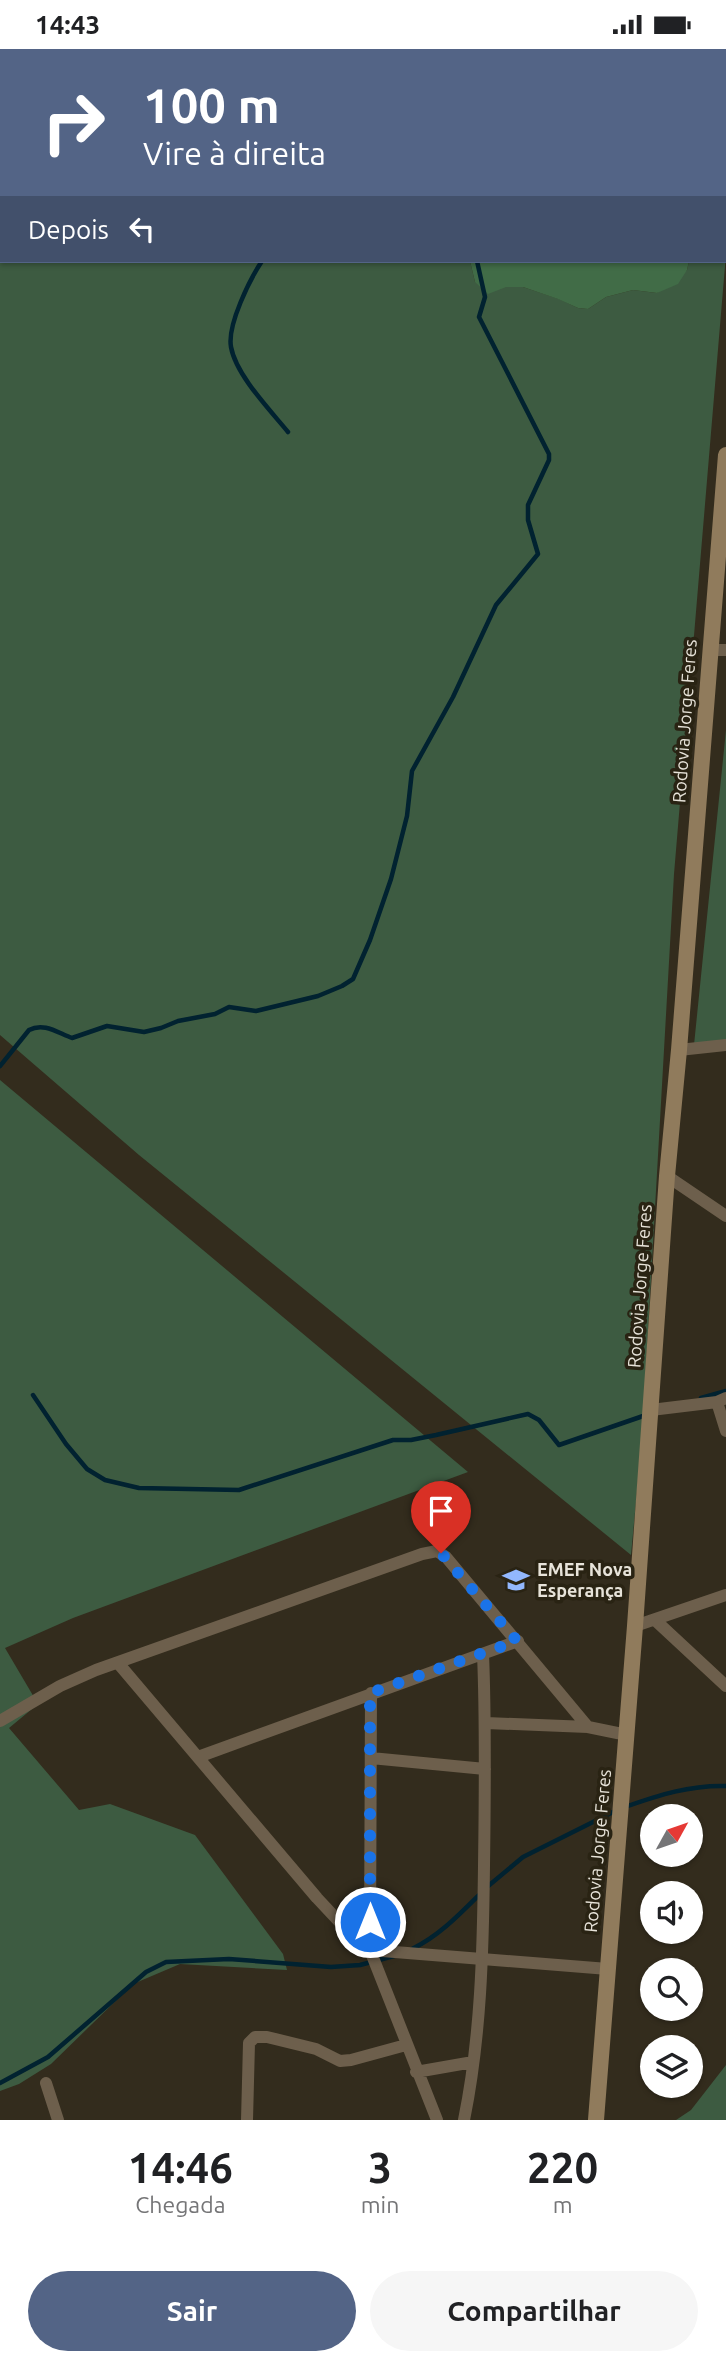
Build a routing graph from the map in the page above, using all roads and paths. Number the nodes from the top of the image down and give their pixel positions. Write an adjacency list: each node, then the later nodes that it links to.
1 (726, 455): 2 (main road, Rodovia Jorge Feres)
2 (718, 650): 4 (main road, Rodovia Jorge Feres)
3 (726, 1045): 4 (street)
4 (679, 1050): 5 (main road, Rodovia Jorge Feres)
5 (667, 1176): 6 (street); 8 (main road, Rodovia Jorge Feres)
6 (726, 1216)
7 (722, 1400): 8 (street); 9 (street)
8 (651, 1410): 12 (main road, Rodovia Jorge Feres)
9 (726, 1431)
10 (726, 1595): 11 (street)
11 (655, 1620): 12 (street); 16 (street)
12 (635, 1626): 21 (main road, Rodovia Jorge Feres)
13 (517, 1641): 14 (street); 15 (street); 20 (street)
14 (484, 1654): 17 (street); 19 (street)
15 (118, 1663): 18 (street); 22 (street)
16 (726, 1686)
17 (370, 1693): 22 (street); 23 (street)
18 (0, 1721)
19 (486, 1723): 20 (street); 24 (street)
20 (588, 1727): 21 (street)
21 (627, 1735): 27 (main road, Rodovia Jorge Feres)
22 (198, 1757): 25 (street)
23 (371, 1758): 24 (street); 25 (street)
24 (485, 1769): 26 (street)
25 (370, 1950): 26 (street); 28 (street)
26 (483, 1958): 27 (street); 29 (street)
27 (608, 1969): 36 (main road, Rodovia Jorge Feres)
28 (405, 2045): 30 (street); 33 (street)
29 (473, 2062): 30 (street); 35 (street)
30 (416, 2072): 34 (street)
31 (46, 2083): 32 (street)
32 (58, 2120)
33 (247, 2120)
34 (437, 2120)
35 (464, 2120)
36 (596, 2120)

